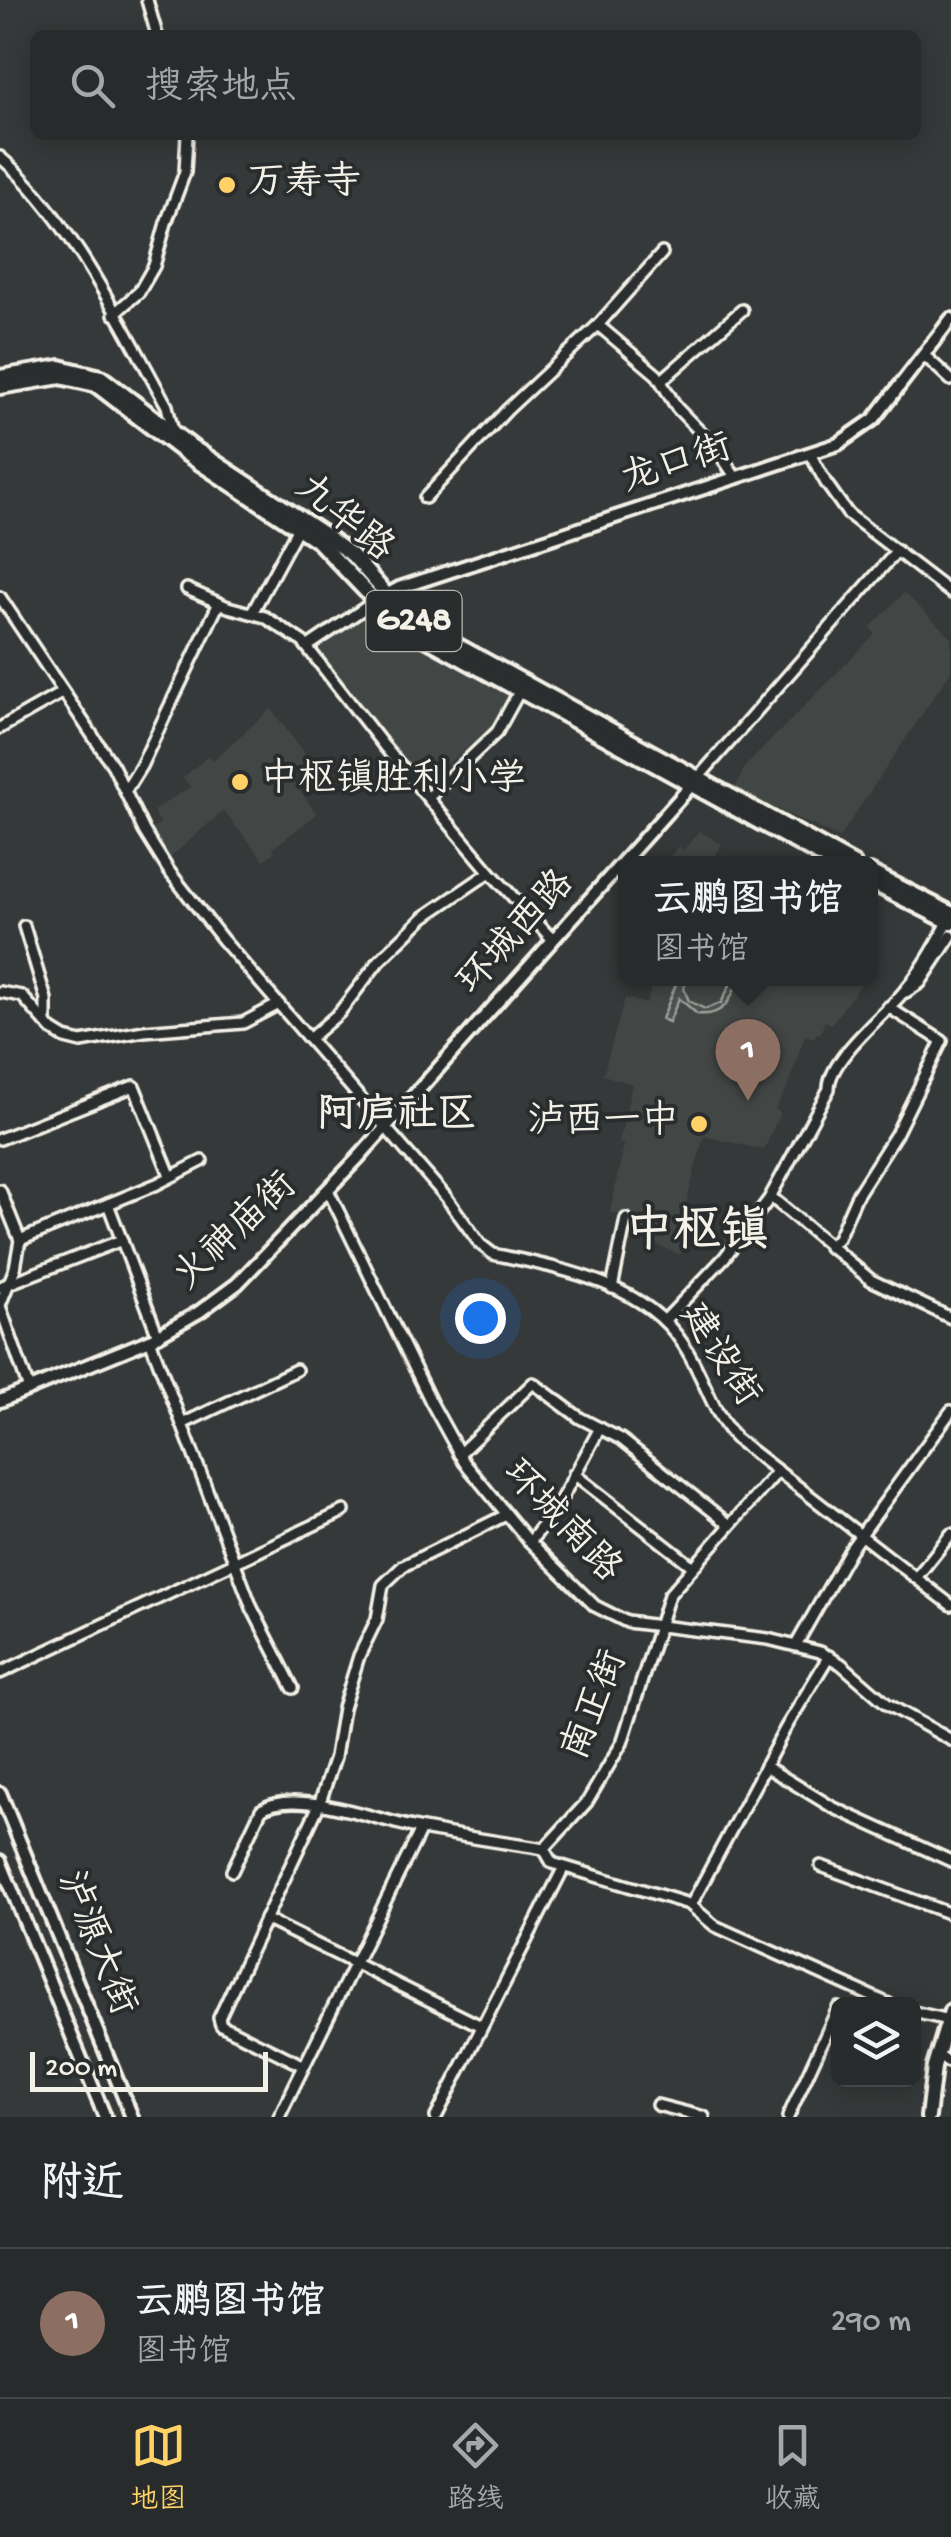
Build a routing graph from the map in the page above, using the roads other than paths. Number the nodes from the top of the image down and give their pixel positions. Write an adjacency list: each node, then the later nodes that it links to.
1 (147, 0): 2 (street)
2 (156, 30)
3 (187, 140): 7 (street)
4 (0, 157): 7 (street)
5 (662, 253): 9 (street)
6 (742, 310): 13 (street)
7 (114, 314): 15 (street)
8 (951, 320): 10 (main road, 龙口街)
9 (598, 325): 13 (street); 18 (street)
10 (924, 355): 12 (street); 16 (main road, 龙口街)
11 (0, 377): 15 (highway, 九华路 / G248)
12 (951, 380)
13 (661, 381): 17 (street)
14 (0, 387): 19 (highway, 九华路 / G248)
15 (174, 432): 24 (highway, 九华路 / G248)
16 (810, 454): 17 (main road, 龙口街); 20 (street)
17 (736, 478): 24 (main road, 龙口街)
18 (426, 498)
19 (298, 528): 24 (highway, 九华路 / G248); 26 (street)
20 (897, 551): 22 (street); 31 (street)
21 (186, 589): 25 (street)
22 (951, 593)
23 (0, 596): 28 (street, 建设街)
24 (381, 598): 27 (street); 29 (highway, 九华路 / G248); 31 (highway, 九华路 / G248)
25 (218, 603): 26 (street); 32 (street)
26 (252, 613): 27 (street)
27 (307, 647): 33 (street)
28 (63, 692): 30 (street); 32 (street, 建设街)
29 (520, 692): 31 (highway, 九华路 / G248); 33 (street)
30 (0, 728)
31 (694, 783): 34 (main road, 环城西路); 35 (highway, 九华路 / G248); 36 (highway, 九华路 / G248)
32 (126, 790): 45 (street, 建设街)
33 (429, 797): 38 (street)
34 (628, 856)
35 (820, 856)
36 (838, 856)
37 (618, 868): 43 (main road, 环城西路)
38 (490, 872): 43 (street); 48 (street)
39 (878, 877): 41 (highway)
40 (878, 886): 41 (highway)
41 (950, 922): 46 (street)
42 (24, 926): 47 (street)
43 (553, 940): 49 (main road, 环城西路)
44 (0, 992): 47 (street)
45 (278, 1004): 47 (street); 48 (street, 建设街)
46 (888, 1007): 55 (street); 60 (street)
47 (46, 1023)
48 (309, 1039): 49 (street, 建设街)
49 (384, 1129): 54 (main road, 火神庙街); 62 (street, 建设街)
50 (0, 1139): 52 (street)
51 (202, 1162): 52 (street)
52 (170, 1175): 56 (street)
53 (0, 1190): 58 (street)
54 (328, 1190): 66 (main road, 火神庙街); 73 (street, 环城南路)
55 (771, 1197): 60 (street); 65 (street)
56 (108, 1204): 58 (street); 59 (street)
57 (626, 1219): 62 (street)
58 (20, 1240): 61 (street)
59 (122, 1240): 61 (street); 66 (street)
60 (829, 1248): 64 (street)
61 (4, 1286): 63 (street)
62 (612, 1288): 65 (street, 建设街)
63 (0, 1306): 68 (street)
64 (951, 1318)
65 (666, 1320): 74 (street, 建设街)
66 (154, 1338): 68 (main road, 火神庙街); 71 (street)
67 (296, 1370): 71 (street)
68 (29, 1389): 69 (main road, 火神庙街)
69 (0, 1401)
70 (951, 1411): 80 (street)
71 (182, 1424): 82 (street)
72 (600, 1428): 73 (street); 75 (street); 78 (street)
73 (459, 1454): 77 (street, 环城南路)
74 (778, 1471): 78 (street, 南正街); 80 (street, 建设街)
75 (574, 1474): 81 (street); 83 (street)
76 (344, 1511): 82 (street)
77 (506, 1515): 81 (street, 环城南路); 94 (street)
78 (730, 1525): 83 (street, 南正街)
79 (951, 1534): 84 (street)
80 (861, 1535): 84 (street, 建设街); 87 (street)
81 (530, 1542): 86 (street, 环城南路)
82 (236, 1560): 89 (street); 90 (street)
83 (692, 1566): 86 (street, 南正街)
84 (916, 1578): 85 (street, 建设街)
85 (951, 1604)
86 (660, 1626): 87 (street, 环城南路); 96 (street, 南正街)
87 (796, 1645): 88 (street, 环城南路)
88 (830, 1656): 91 (street, 环城南路); 92 (street)
89 (0, 1672)
90 (293, 1688)
91 (951, 1740)
92 (764, 1766): 98 (street); 102 (street)
93 (0, 1793): 118 (main road, 泸源大街)
94 (319, 1804): 95 (street); 101 (street); 104 (street)
95 (421, 1829): 96 (street); 105 (street)
96 (544, 1849): 100 (street)
97 (0, 1861): 117 (main road, 泸源大街)
98 (951, 1861)
99 (820, 1866): 103 (street)
100 (564, 1867): 102 (street); 112 (street)
101 (232, 1871)
102 (692, 1905): 106 (street)
103 (951, 1914)
104 (265, 1918): 105 (street); 115 (street)
105 (355, 1963): 112 (street); 115 (street)
106 (848, 1987): 107 (street); 108 (street)
107 (843, 1997)
108 (872, 1997)
109 (921, 2013): 110 (street)
110 (950, 2016): 113 (highway)
111 (831, 2023): 122 (street)
112 (481, 2026): 120 (street)
113 (937, 2056): 114 (street); 123 (highway)
114 (951, 2063)
115 (304, 2066): 119 (street)
116 (657, 2106): 121 (street)
117 (104, 2117)
118 (132, 2117)
119 (279, 2117)
120 (436, 2117)
121 (703, 2117)
122 (788, 2117)
123 (928, 2117)

